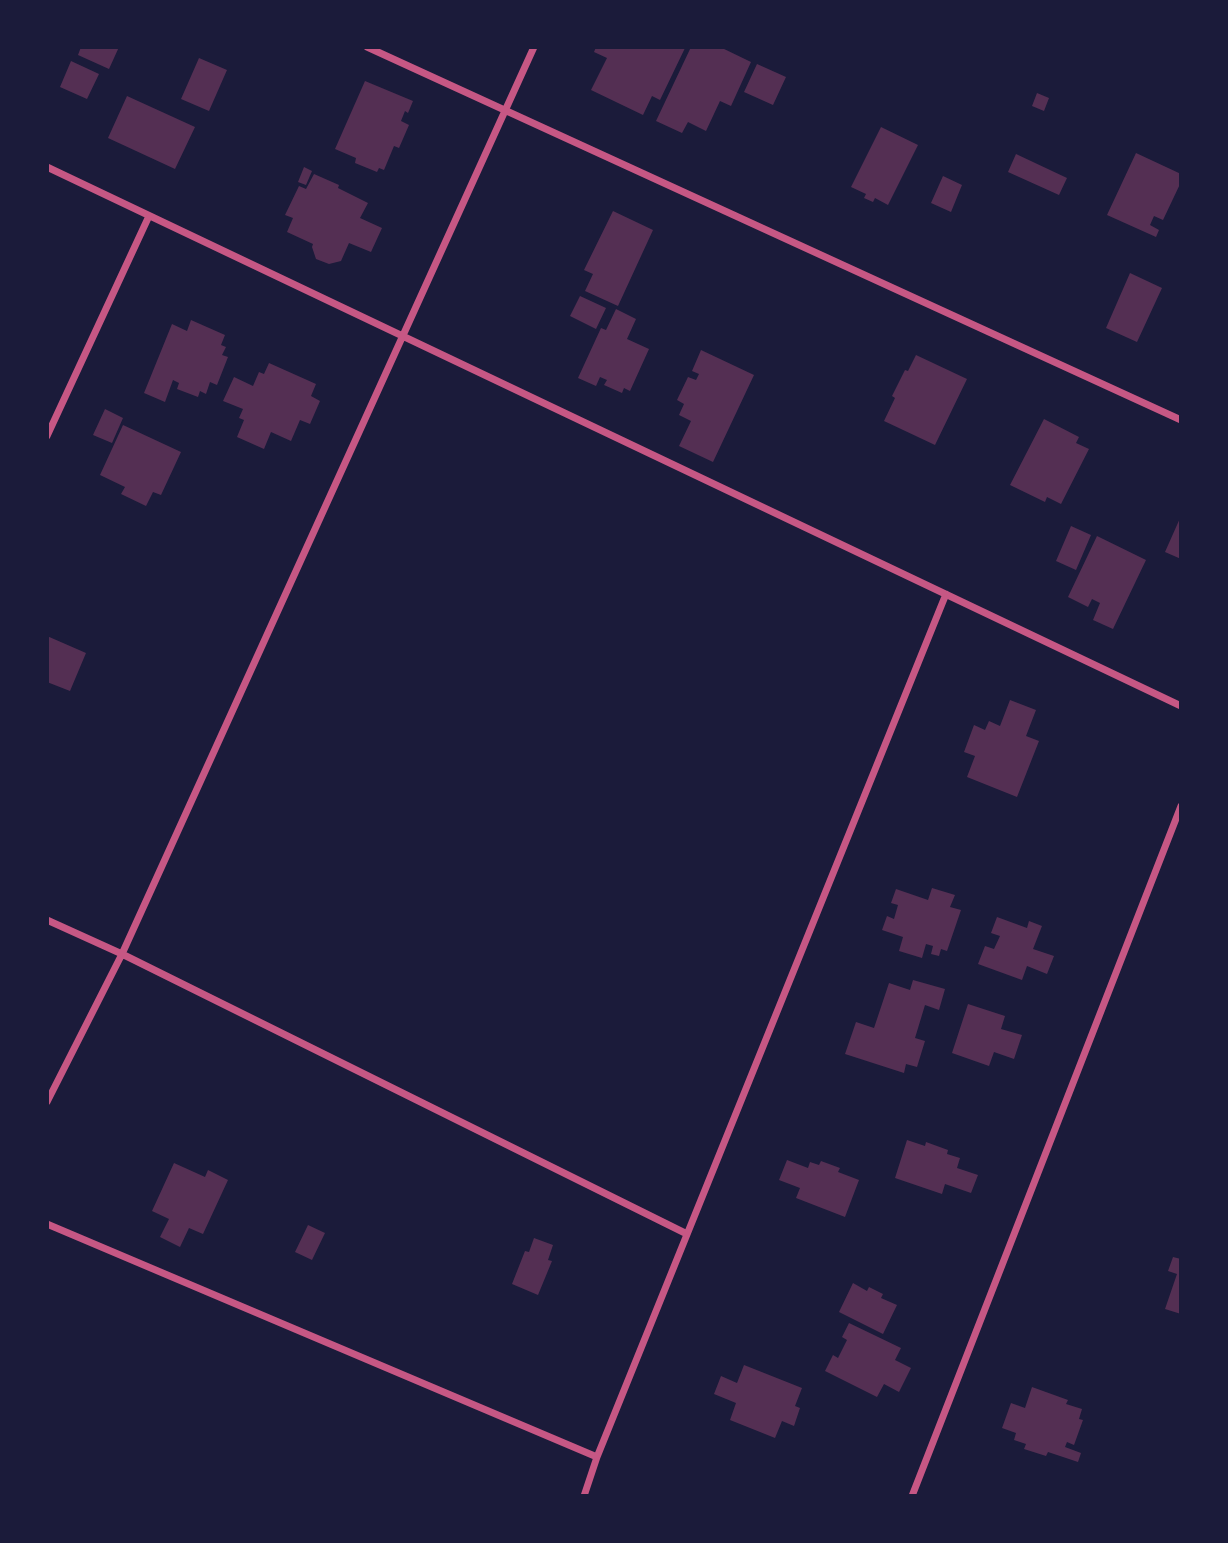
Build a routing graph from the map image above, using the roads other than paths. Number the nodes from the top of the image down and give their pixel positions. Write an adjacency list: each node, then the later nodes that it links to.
1 (367, 47): 3 (street)
2 (534, 47): 3 (street)
3 (505, 111): 6 (street); 7 (street)
4 (47, 167): 5 (street)
5 (149, 216): 6 (street); 8 (street)
6 (404, 337): 9 (street); 13 (street)
7 (1181, 420)
8 (47, 436)
9 (946, 594): 10 (street); 16 (street)
10 (1181, 706)
11 (1181, 806): 19 (street)
12 (47, 920): 13 (street)
13 (122, 954): 14 (street); 16 (street)
14 (47, 1102)
15 (47, 1224): 17 (street)
16 (687, 1234): 17 (street)
17 (597, 1457): 18 (street)
18 (584, 1496)
19 (912, 1496)

